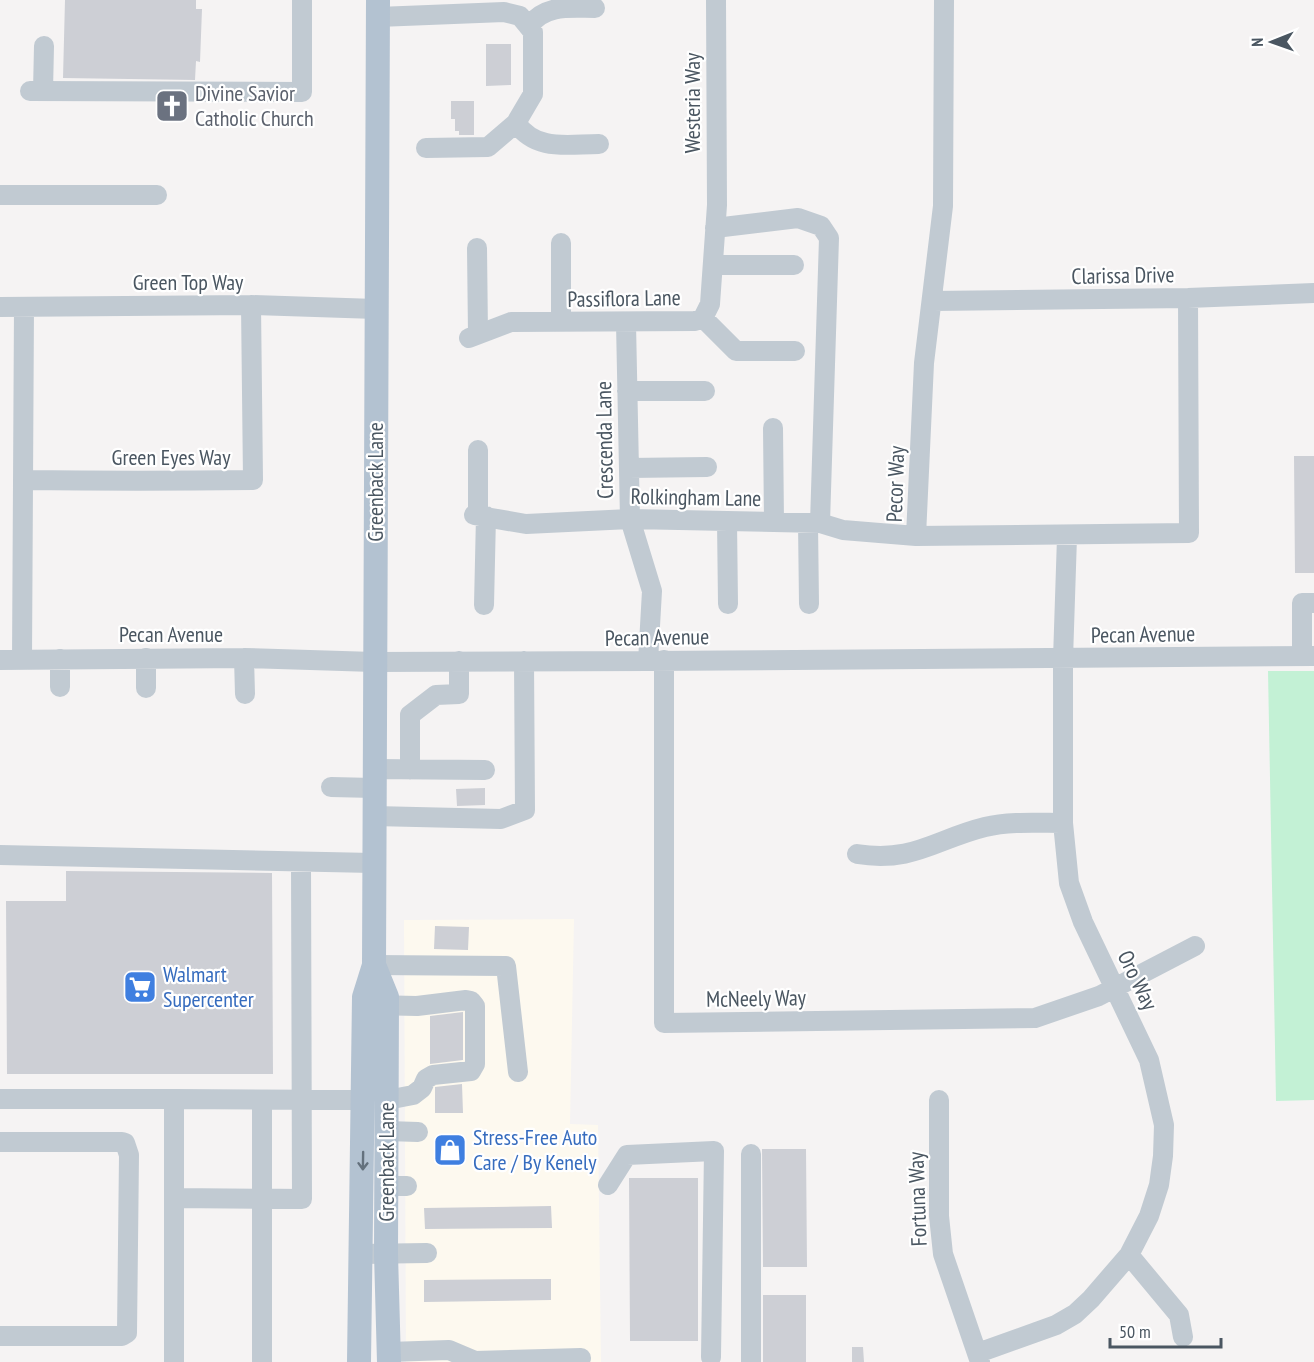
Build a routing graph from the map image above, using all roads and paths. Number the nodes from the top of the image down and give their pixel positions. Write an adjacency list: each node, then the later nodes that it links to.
1 (302, 0): 7 (street)
2 (716, 0): 13 (street, Westeria Way)
3 (944, 0): 21 (street, Pecor Way)
4 (595, 8): 6 (street)
5 (378, 9): 6 (street); 25 (main road, Greenback Lane)
6 (530, 25): 8 (street)
7 (44, 45)
8 (516, 123): 9 (street); 10 (street)
9 (599, 144)
10 (426, 148)
11 (0, 195): 12 (street)
12 (157, 195)
13 (717, 205): 14 (street, Passiflora Lane)
14 (715, 228): 17 (street, Passiflora Lane); 41 (street)
15 (561, 243): 27 (street)
16 (477, 248): 27 (street, Passiflora Lane)
17 (713, 265): 18 (street); 26 (street, Passiflora Lane)
18 (794, 266)
19 (1314, 293): 20 (street, Clarissa Drive)
20 (1188, 298): 21 (street, Clarissa Drive); 43 (street, Pecor Way)
21 (933, 301): 42 (street, Pecor Way)
22 (251, 305): 24 (street, Green Top Way); 25 (street, Green Top Way); 36 (street, Green Eyes Way)
23 (0, 307): 24 (street, Green Top Way)
24 (24, 307): 36 (street)
25 (376, 309): 58 (main road, Greenback Lane)
26 (703, 318): 28 (street, Passiflora Lane); 29 (street)
27 (561, 322): 28 (street, Passiflora Lane)
28 (626, 323): 30 (street, Crescenda Lane)
29 (795, 351)
30 (627, 391): 31 (street); 35 (street, Crescenda Lane)
31 (705, 391)
32 (773, 428): 40 (street)
33 (478, 450): 37 (street)
34 (707, 467): 35 (street)
35 (629, 468): 38 (street, Crescenda Lane)
36 (23, 480): 54 (street)
37 (480, 515): 38 (street, Rolkingham Lane); 45 (street)
38 (630, 519): 39 (street, Rolkingham Lane); 57 (street, Crescenda Lane)
39 (728, 521): 40 (street, Rolkingham Lane); 46 (street)
40 (774, 522): 41 (street, Rolkingham Lane)
41 (814, 523): 42 (street, Rolkingham Lane); 47 (street)
42 (916, 536): 43 (street, Pecor Way)
43 (1066, 537): 52 (street, Oro Way)
44 (1314, 603): 48 (street)
45 (484, 604)
46 (728, 604)
47 (809, 604)
48 (1308, 656): 52 (street, Pecan Avenue)
49 (146, 658): 50 (street, Pecan Avenue); 51 (street, Pecan Avenue); 60 (street)
50 (244, 658): 58 (street, Pecan Avenue); 61 (street)
51 (60, 659): 54 (street, Pecan Avenue); 59 (street)
52 (1063, 659): 57 (street, Pecan Avenue); 67 (street, Oro Way)
53 (0, 660): 54 (street, Pecan Avenue)
54 (22, 660)
55 (459, 661): 56 (street, Pecan Avenue); 58 (street, Pecan Avenue); 62 (street)
56 (524, 661): 57 (street, Pecan Avenue); 66 (street)
57 (656, 661): 74 (street, McNeely Way)
58 (374, 662): 64 (main road, Greenback Lane)
59 (60, 687)
60 (146, 688)
61 (245, 694)
62 (410, 770): 63 (street); 64 (street)
63 (485, 770)
64 (374, 779): 65 (street); 66 (main road, Greenback Lane)
65 (331, 787)
66 (374, 816): 71 (main road, Greenback Lane)
67 (1063, 823): 68 (street); 74 (street, Oro Way)
68 (857, 854)
69 (0, 855): 70 (street)
70 (301, 862): 71 (street); 82 (street)
71 (374, 863): 73 (main road, Greenback Lane)
72 (1195, 946): 74 (street, McNeely Way)
73 (374, 965): 75 (main road, Greenback Lane); 76 (street)
74 (1115, 987): 93 (street, Oro Way)
75 (376, 1005): 80 (main road, Greenback Lane); 80 (main road, Greenback Lane); 80 (street)
76 (518, 1072)
77 (0, 1099): 78 (street)
78 (174, 1099): 79 (street); 88 (street)
79 (262, 1100): 82 (street); 89 (street)
80 (375, 1100): 82 (street); 84 (main road); 91 (main road, Greenback Lane, one-way to 91)
81 (939, 1100): 100 (street, Fortuna Way)
82 (302, 1101): 89 (street)
83 (418, 1132): 84 (street)
84 (387, 1139): 92 (main road, Greenback Lane)
85 (0, 1142): 95 (street)
86 (751, 1154): 104 (street)
87 (608, 1185): 98 (street)
88 (174, 1198): 89 (street); 101 (street)
89 (262, 1198): 102 (street)
90 (428, 1253): 92 (street)
91 (361, 1254): 92 (street); 94 (main road, Greenback Lane)
92 (386, 1254): 97 (main road, Greenback Lane)
93 (1129, 1255): 96 (street); 100 (street, Oro Way)
94 (361, 1285): 97 (main road); 103 (main road, Greenback Lane)
95 (0, 1336)
96 (1183, 1337)
97 (389, 1357): 99 (street)
98 (711, 1357)
99 (581, 1358)
100 (979, 1358)
101 (174, 1362)
102 (262, 1362)
103 (359, 1362)
104 (751, 1362)

